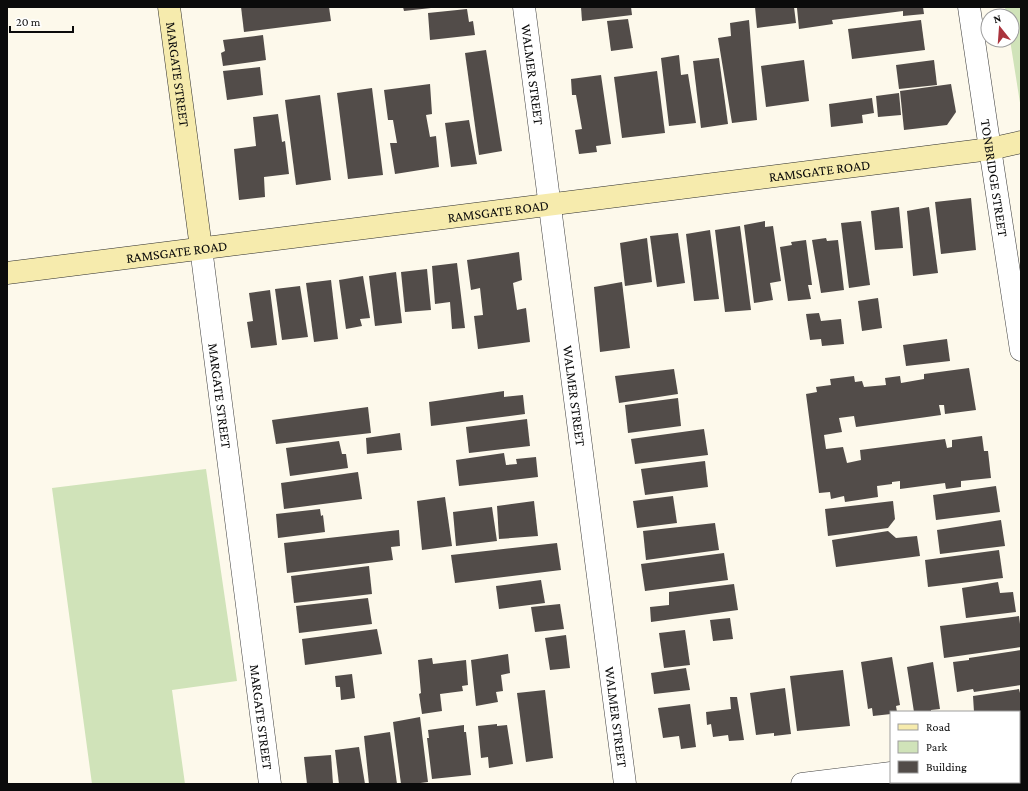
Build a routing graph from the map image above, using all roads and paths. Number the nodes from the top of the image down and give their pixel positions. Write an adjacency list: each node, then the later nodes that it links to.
1 (169, 7): 8 (main road, MARGATE STREET)
2 (524, 7): 7 (street, WALMER STREET)
3 (969, 7): 5 (street, TONBRIDGE STREET)
4 (1021, 142): 5 (main road, RAMSGATE ROAD)
5 (990, 149): 6 (main road, RAMSGATE ROAD); 7 (main road, RAMSGATE ROAD); 10 (street, TONBRIDGE STREET)
6 (1021, 150)
7 (549, 204): 8 (main road, RAMSGATE ROAD); 14 (street, WALMER STREET)
8 (201, 248): 9 (main road, RAMSGATE ROAD); 13 (street, MARGATE STREET)
9 (7, 273)
10 (1021, 350)
11 (890, 773): 12 (street)
12 (831, 782): 15 (street)
13 (270, 784)
14 (624, 784)
15 (802, 784)

